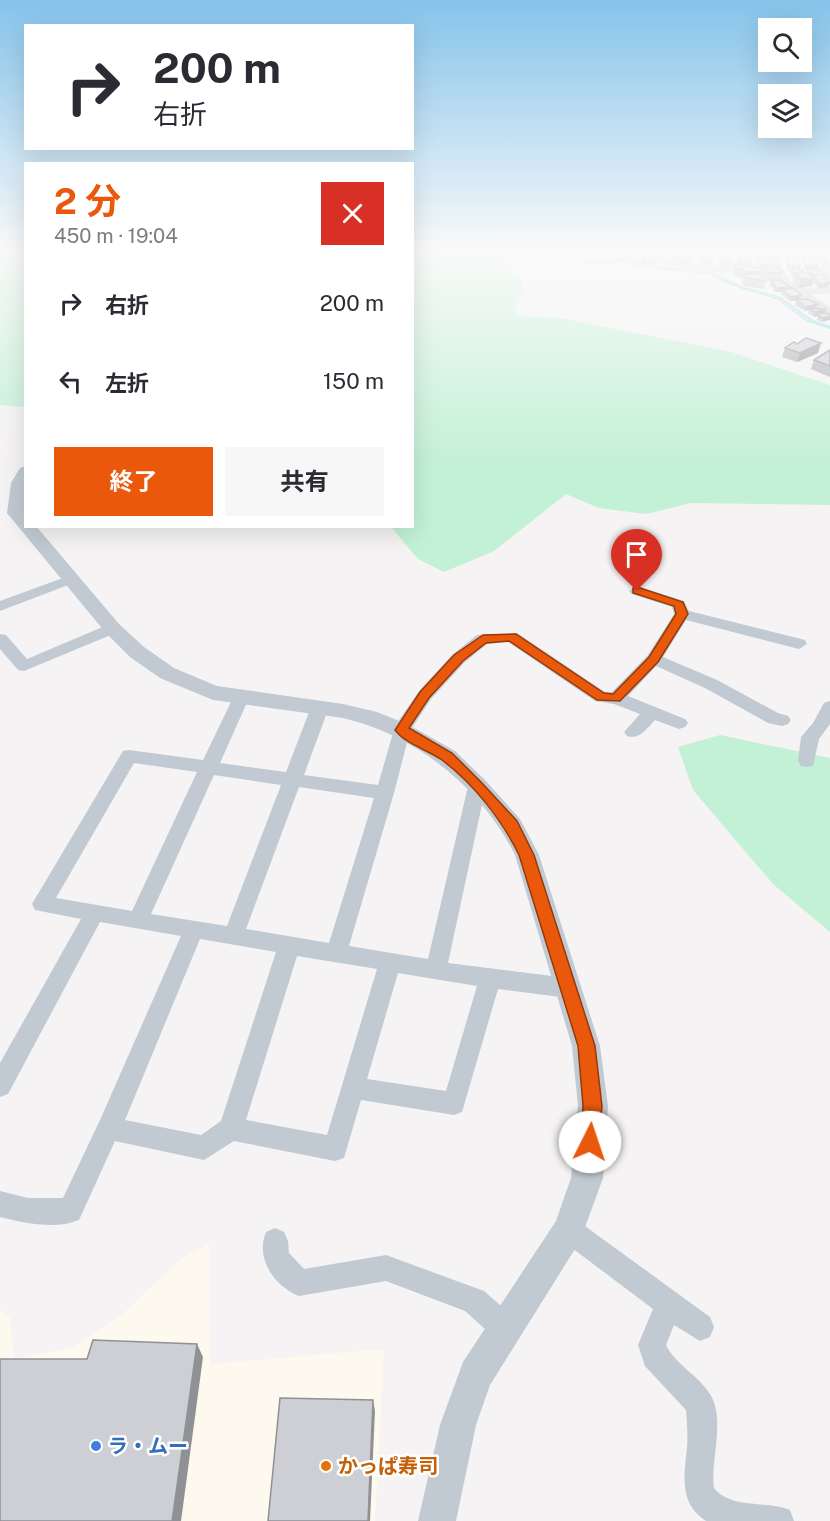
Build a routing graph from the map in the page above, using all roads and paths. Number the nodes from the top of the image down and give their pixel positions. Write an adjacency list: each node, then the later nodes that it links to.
1 (810, 322): 2 (path)
2 (830, 328)
3 (24, 474): 4 (street)
4 (24, 523)
5 (28, 528): 6 (street)
6 (71, 579): 8 (street); 10 (street)
7 (637, 591): 9 (street)
8 (0, 606)
9 (682, 614): 12 (street); 13 (street)
10 (112, 628): 11 (street); 14 (street)
11 (0, 639)
12 (799, 644)
13 (654, 659): 15 (street); 19 (street)
14 (241, 698): 17 (street); 25 (street)
15 (616, 698): 18 (street); 22 (street)
16 (830, 707): 21 (street)
17 (320, 708): 22 (street); 26 (street)
18 (652, 712): 20 (street); 23 (street)
19 (782, 720)
20 (678, 723)
21 (825, 728): 24 (street)
22 (401, 730): 27 (street); 28 (street)
23 (633, 732)
24 (807, 761)
25 (207, 768): 26 (street); 29 (street); 30 (street)
26 (293, 779): 28 (street); 32 (street)
27 (477, 786): 36 (street); 38 (street)
28 (385, 793): 34 (street)
29 (94, 914): 30 (street); 39 (street)
30 (138, 920): 31 (street)
31 (194, 929): 32 (street); 41 (street)
32 (233, 937): 33 (street)
33 (289, 946): 34 (street); 42 (street)
34 (336, 954): 35 (street)
35 (390, 962): 36 (street); 40 (street)
36 (436, 970): 37 (street)
37 (490, 979): 38 (street); 40 (street)
38 (568, 988): 44 (street)
39 (0, 1086)
40 (353, 1088): 42 (street)
41 (109, 1128): 42 (street); 43 (street)
42 (231, 1129)
43 (0, 1204)
44 (569, 1230): 46 (street); 48 (street)
45 (275, 1241): 48 (street)
46 (669, 1304): 47 (street); 50 (street)
47 (700, 1327)
48 (506, 1329): 49 (street)
49 (437, 1521)
50 (779, 1521)

